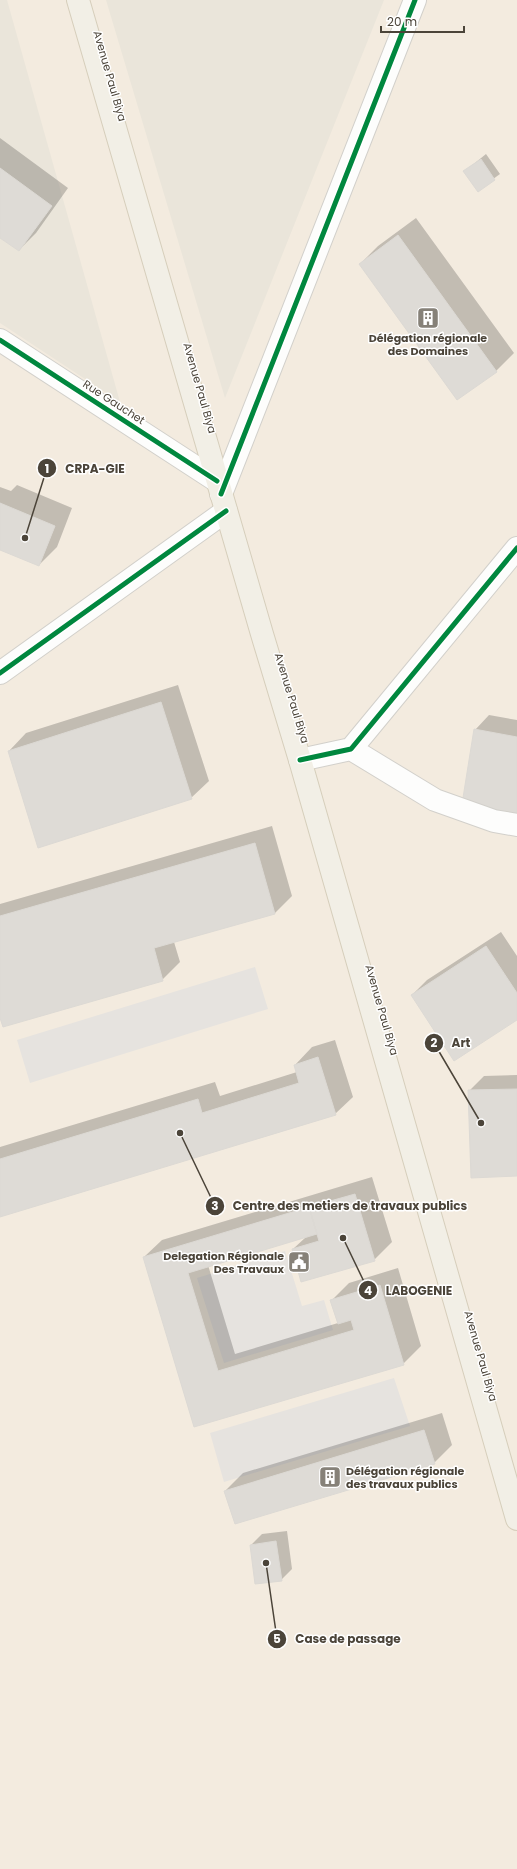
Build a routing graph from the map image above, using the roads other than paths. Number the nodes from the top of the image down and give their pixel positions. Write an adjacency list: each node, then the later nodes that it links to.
1 (78, 0): 4 (main road, Avenue Paul Biya)
2 (415, 0): 4 (street)
3 (0, 340): 4 (street, Rue Gauchet)
4 (221, 495): 6 (street); 8 (main road, Avenue Paul Biya)
5 (517, 548): 7 (street)
6 (0, 673)
7 (351, 749): 8 (street); 9 (street)
8 (300, 760): 10 (main road, Avenue Paul Biya)
9 (517, 825)
10 (515, 1506)

